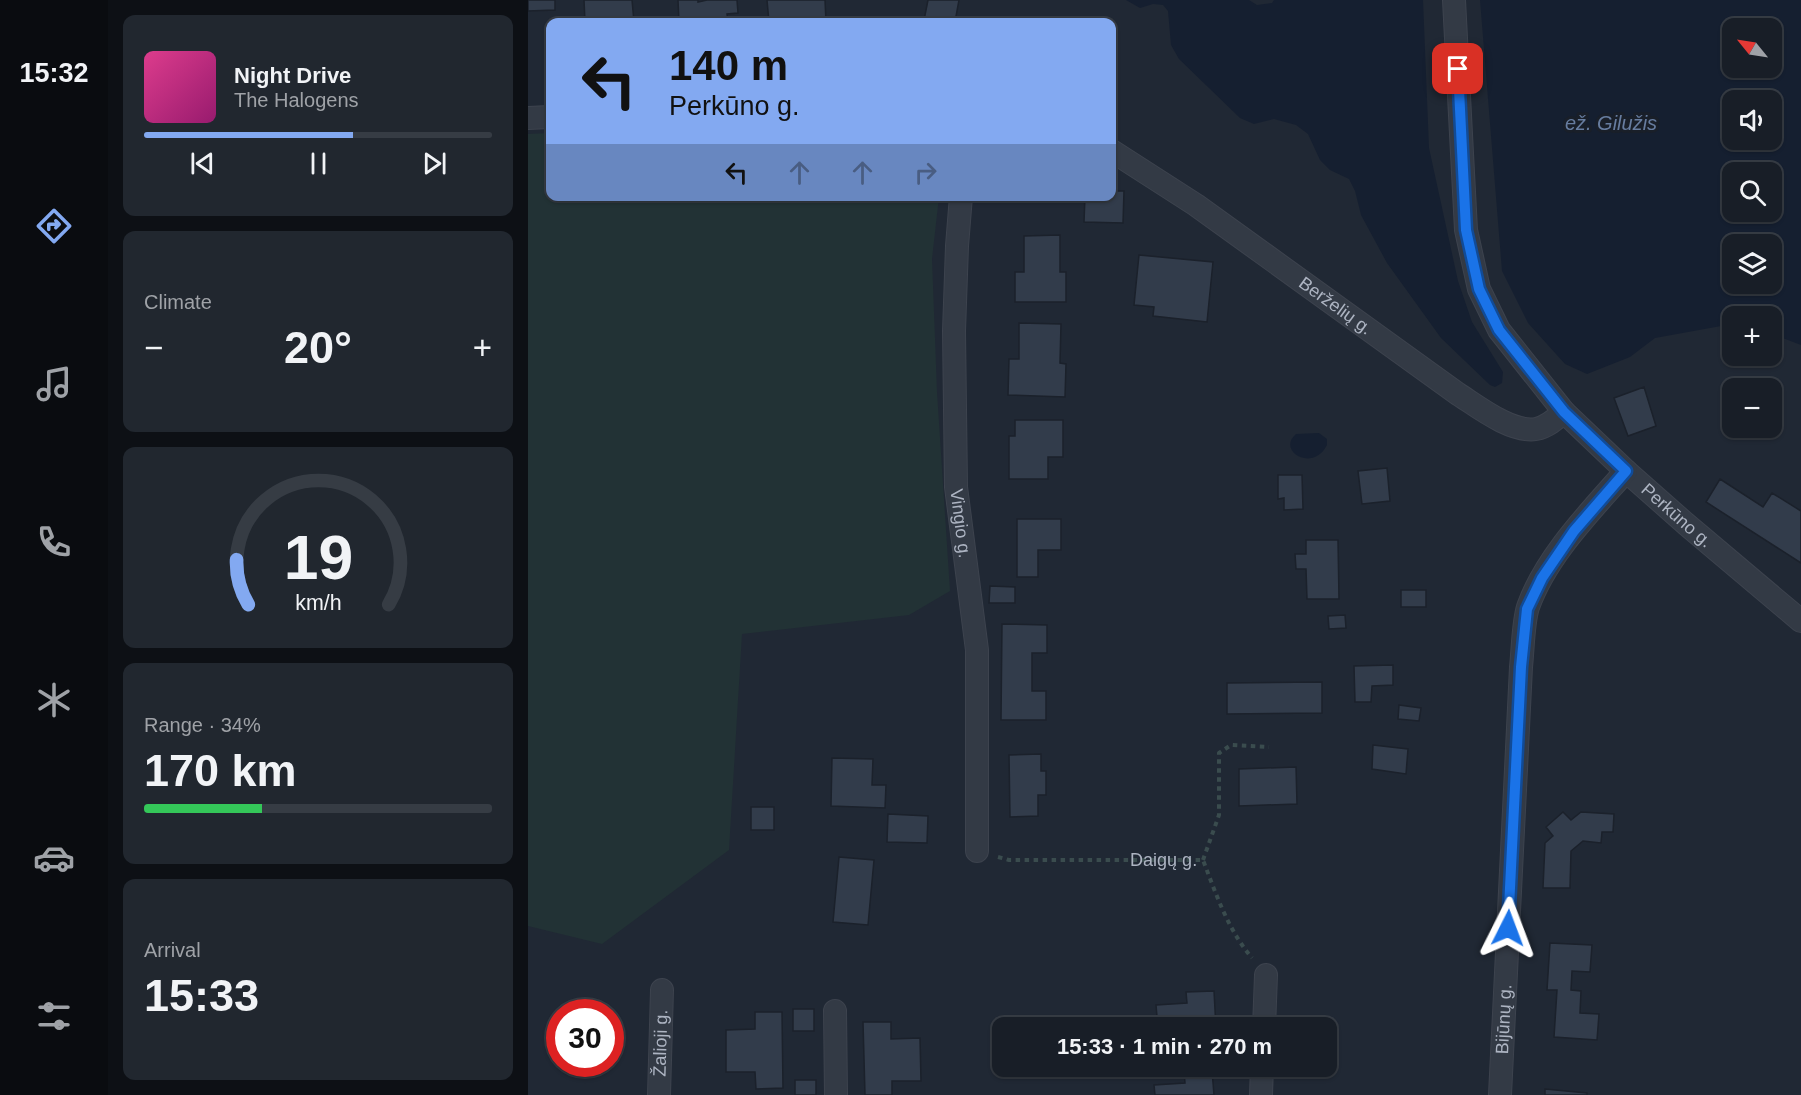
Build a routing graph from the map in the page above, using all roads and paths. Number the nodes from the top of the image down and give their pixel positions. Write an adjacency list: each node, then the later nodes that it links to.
1 (1454, 0): 6 (street, Perkūno g.)
2 (546, 117): 3 (street)
3 (528, 118)
4 (1116, 154): 6 (street, Berželių g.)
5 (962, 201): 10 (street, Vingio g.)
6 (1564, 412): 7 (street, Perkūno g.)
7 (1626, 471): 8 (street, Perkūno g.); 20 (street, Bijūnų g.)
8 (1801, 621)
9 (1269, 747): 11 (path)
10 (977, 851): 11 (path, Daigų g.)
11 (1203, 860): 12 (path, Daigų g.)
12 (1266, 975): 15 (street)
13 (662, 990): 17 (street, Žalioji g.)
14 (835, 1011): 18 (street)
15 (1264, 1017)
16 (1262, 1077): 19 (street)
17 (659, 1095)
18 (836, 1095)
19 (1261, 1095)
20 (1500, 1095)

